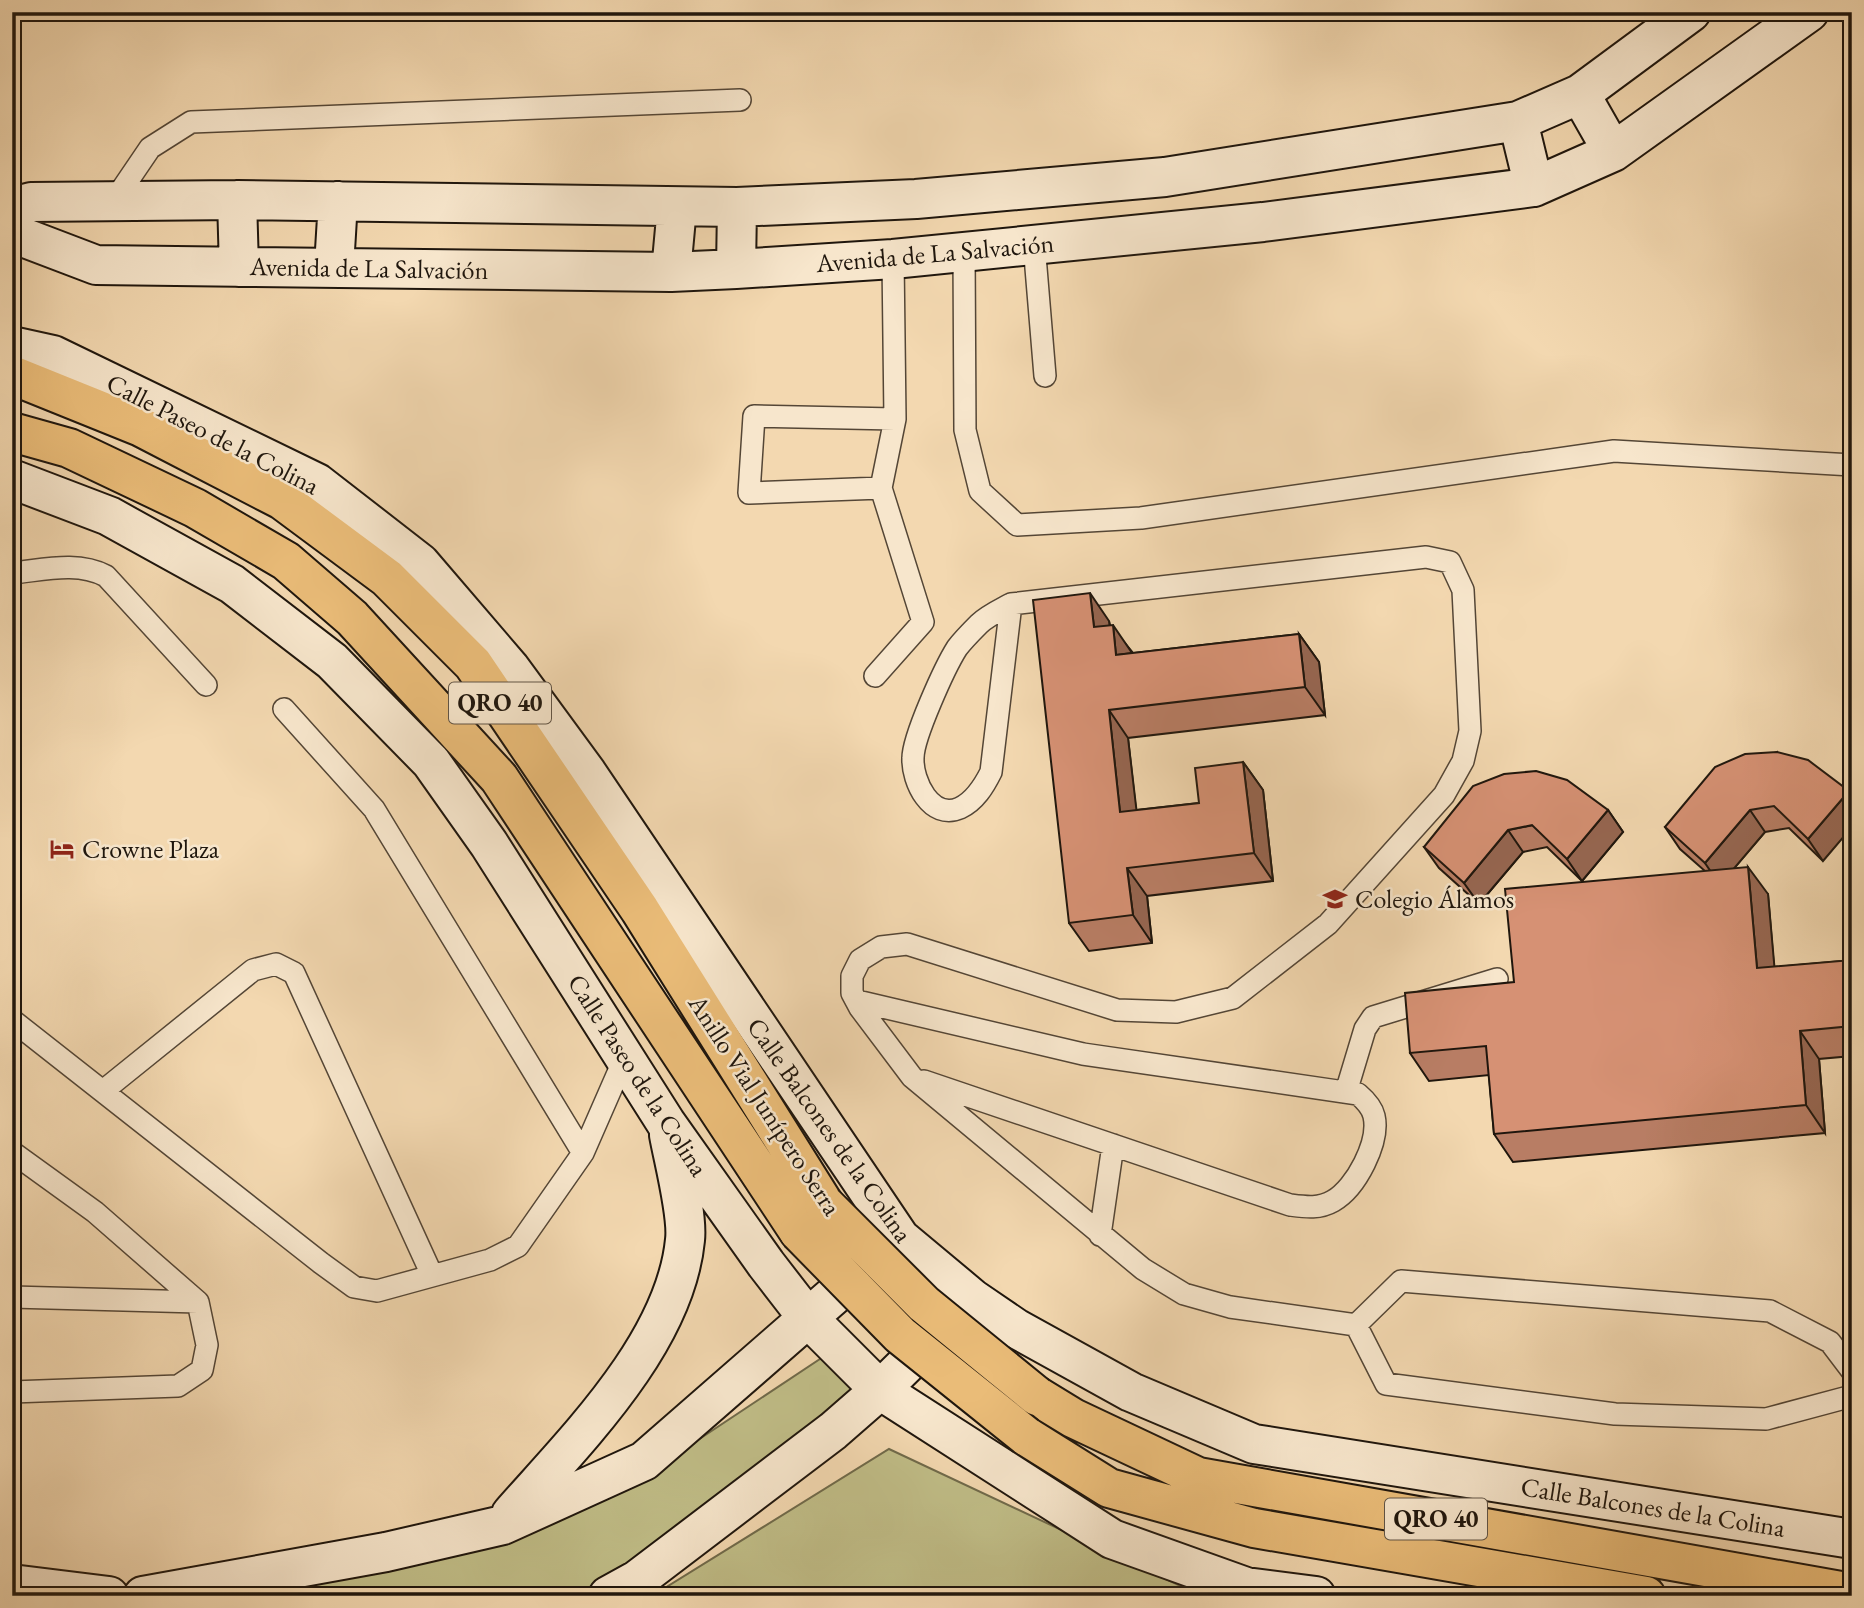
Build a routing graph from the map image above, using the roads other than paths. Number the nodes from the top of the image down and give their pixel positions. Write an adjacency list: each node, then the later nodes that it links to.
1 (1691, 12): 3 (street)
2 (1809, 12): 6 (street, Avenida de La Salvación)
3 (1580, 94): 5 (street); 6 (street)
4 (740, 100): 11 (lane)
5 (1518, 121): 7 (street); 9 (street)
6 (1613, 152): 9 (street, Avenida de La Salvación)
7 (1255, 163): 8 (street); 16 (street)
8 (1165, 177): 15 (street); 17 (street)
9 (1534, 187): 16 (street, Avenida de La Salvación)
10 (237, 200): 11 (street); 12 (street); 22 (street)
11 (114, 201): 13 (street)
12 (338, 201): 14 (street); 23 (street)
13 (12, 207)
14 (677, 207): 15 (street); 25 (street)
15 (737, 207): 24 (street)
16 (1263, 222): 17 (street, Avenida de La Salvación)
17 (1172, 231): 19 (street, Avenida de La Salvación)
18 (12, 233): 22 (street, Avenida de La Salvación)
19 (1034, 244): 20 (street, Avenida de La Salvación); 28 (lane)
20 (964, 251): 21 (street, Avenida de La Salvación); 31 (lane)
21 (893, 259): 24 (street, Avenida de La Salvación); 29 (lane)
22 (239, 267): 23 (street, Avenida de La Salvación)
23 (334, 267): 25 (street, Avenida de La Salvación)
24 (736, 269): 25 (street, Avenida de La Salvación)
25 (671, 272)
26 (12, 346): 39 (street, Calle Paseo de la Colina)
27 (12, 374): 51 (highway, Anillo Vial Junípero Serra / QRO 40)
28 (1045, 376)
29 (895, 419): 33 (lane); 33 (lane)
30 (12, 432): 51 (highway, Anillo Vial Junípero Serra / QRO 40)
31 (1852, 465)
32 (12, 479): 43 (street, Calle Paseo de la Colina)
33 (881, 488): 36 (lane)
34 (12, 573): 37 (lane)
35 (1011, 604): 35 (lane); 41 (lane)
36 (876, 676)
37 (206, 685)
38 (284, 709): 50 (lane)
39 (587, 773): 52 (street, Calle Balcones de la Colina)
40 (1497, 979): 46 (lane)
41 (857, 1001): 44 (lane); 46 (lane)
42 (12, 1020): 45 (lane)
43 (625, 1057): 47 (street, Calle Paseo de la Colina); 50 (lane)
44 (912, 1077): 48 (lane); 53 (lane)
45 (103, 1091): 54 (lane); 54 (lane)
46 (1346, 1092): 48 (lane)
47 (666, 1123): 57 (street, Calle Paseo de la Colina); 65 (street)
48 (1113, 1145): 53 (lane)
49 (12, 1152): 56 (lane)
50 (583, 1153): 54 (lane)
51 (811, 1218): 68 (highway, Anillo Vial Junípero Serra / QRO 40, bridge); 73 (highway, Anillo Vial Junípero Serra / QRO 40, bridge)
52 (891, 1224): 57 (street); 58 (street, Calle Balcones de la Colina)
53 (1100, 1235): 59 (lane)
54 (432, 1275)
55 (12, 1297): 56 (lane)
56 (198, 1302): 62 (lane)
57 (797, 1303): 61 (street, Calle Paseo de la Colina); 65 (street)
58 (986, 1308): 61 (street); 64 (street); 66 (street, Calle Balcones de la Colina)
59 (1356, 1325): 60 (lane); 63 (lane)
60 (1852, 1371)
61 (880, 1390): 64 (street, Calle Paseo de la Colina); 71 (street)
62 (12, 1392)
63 (1852, 1396)
64 (914, 1412): 72 (street, Calle Paseo de la Colina)
65 (503, 1525): 70 (street)
66 (1852, 1539)
67 (12, 1584): 69 (street)
68 (1852, 1593)
69 (109, 1596)
70 (143, 1596)
71 (608, 1596)
72 (1316, 1596)
73 (1646, 1596)

